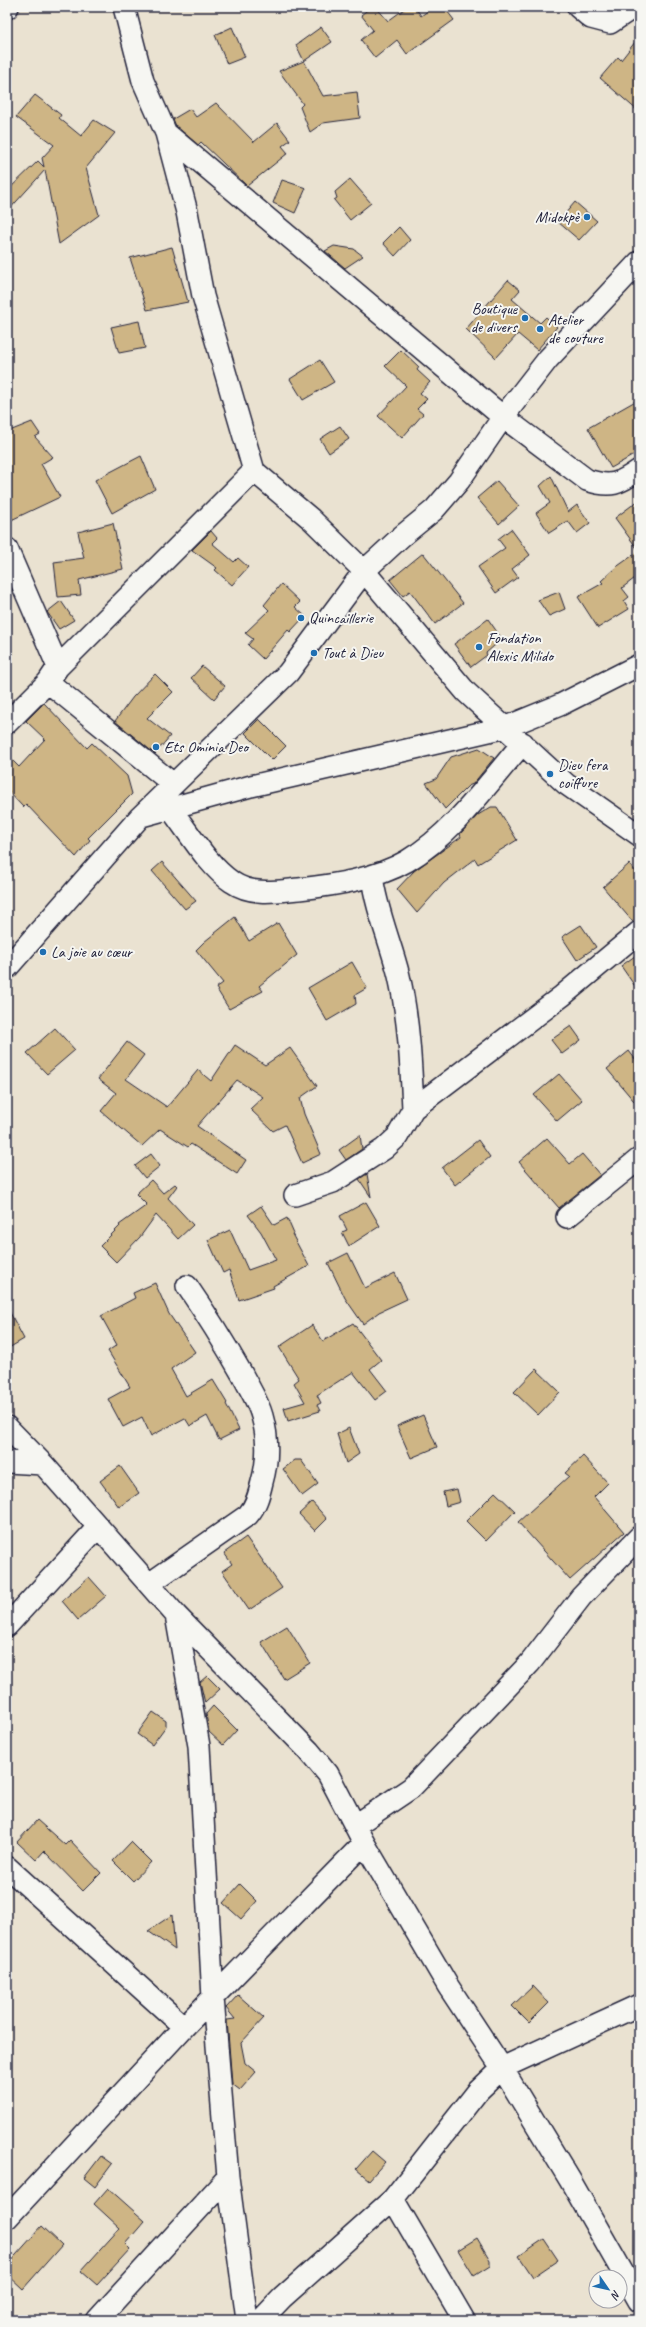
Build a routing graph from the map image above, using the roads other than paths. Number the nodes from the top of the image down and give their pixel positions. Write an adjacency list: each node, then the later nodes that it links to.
1 (124, 7): 4 (street)
2 (578, 7): 3 (street)
3 (634, 7)
4 (166, 133): 6 (street); 8 (street)
5 (639, 262): 6 (street)
6 (503, 417): 7 (street); 10 (street)
7 (639, 470)
8 (254, 471): 10 (street); 12 (street)
9 (7, 550): 12 (street)
10 (364, 571): 14 (street); 16 (street)
11 (639, 666): 14 (street)
12 (53, 674): 13 (street); 16 (street)
13 (7, 723)
14 (506, 727): 15 (street); 17 (street)
15 (523, 743): 19 (street); 20 (street)
16 (173, 784): 18 (street)
17 (170, 808): 18 (street); 20 (street)
18 (140, 816): 22 (street)
19 (639, 835)
20 (372, 876): 23 (street)
21 (639, 932): 23 (street)
22 (7, 968)
23 (414, 1109): 25 (street)
24 (639, 1159): 26 (street)
25 (294, 1195)
26 (567, 1217)
27 (187, 1286): 33 (street)
28 (7, 1426): 30 (street)
29 (7, 1462): 30 (street)
30 (43, 1464): 31 (street)
31 (98, 1527): 33 (street); 35 (street)
32 (639, 1537): 36 (street)
33 (149, 1584): 34 (street)
34 (176, 1615): 36 (street); 38 (street)
35 (7, 1626)
36 (360, 1834): 38 (street); 41 (street)
37 (7, 1868): 40 (street)
38 (212, 1998): 40 (street); 42 (street)
39 (639, 2005): 41 (street)
40 (184, 2027): 44 (street)
41 (502, 2068): 43 (street); 45 (street)
42 (228, 2177): 47 (street); 48 (street)
43 (392, 2199): 49 (street); 50 (street)
44 (7, 2218)
45 (634, 2282): 46 (street)
46 (639, 2301)
47 (97, 2320)
48 (247, 2320)
49 (261, 2320)
50 (464, 2320)

